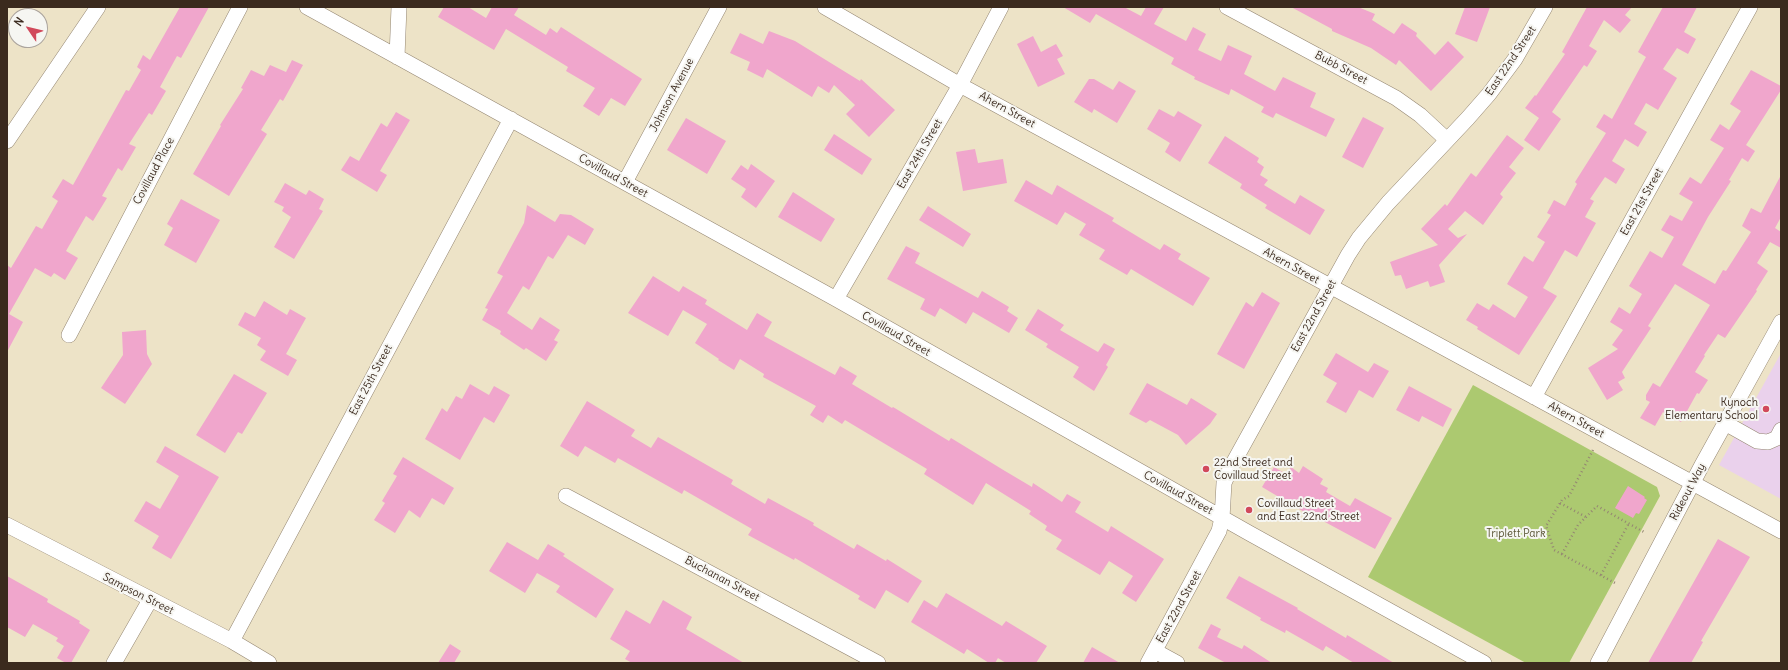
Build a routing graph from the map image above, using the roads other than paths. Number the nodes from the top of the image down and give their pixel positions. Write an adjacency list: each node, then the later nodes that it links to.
1 (98, 7): 15 (street)
2 (240, 7): 20 (street, Covillaud Place)
3 (307, 7): 11 (street, Covillaud Street)
4 (399, 7): 11 (street)
5 (719, 7): 16 (street, Johnson Avenue)
6 (825, 7): 12 (street, Ahern Street)
7 (1001, 7): 12 (street, East 24th Street)
8 (1227, 7): 14 (street, Bubb Street)
9 (1545, 7): 14 (street, East 22nd Street)
10 (1750, 7): 21 (street, East 21st Street)
11 (397, 57): 13 (street, Covillaud Street)
12 (960, 85): 17 (street, Ahern Street); 18 (street, East 24th Street)
13 (511, 119): 16 (street, Covillaud Street); 31 (street, East 25th Street)
14 (1447, 140): 17 (street, East 22nd Street)
15 (7, 141)
16 (625, 182): 18 (street, Covillaud Street)
17 (1330, 287): 21 (street, Ahern Street); 27 (street, East 22nd Street)
18 (836, 299): 27 (street, Covillaud Street)
19 (1781, 322): 22 (street, Rideout Way)
20 (68, 335)
21 (1534, 397): 25 (street, Ahern Street)
22 (1725, 423): 24 (street); 25 (street, Rideout Way)
23 (1781, 430): 24 (street)
24 (1774, 446)
25 (1692, 484): 29 (street, Ahern Street); 38 (street, Rideout Way)
26 (566, 496): 35 (street, Buchanan Street)
27 (1222, 518): 32 (street, East 22nd Street); 37 (street, Covillaud Street)
28 (7, 525): 30 (street, Sampson Street)
29 (1781, 531)
30 (150, 600): 31 (street, Sampson Street); 33 (street)
31 (232, 641): 34 (street, Sampson Street)
32 (1152, 657): 36 (street)
33 (114, 663)
34 (269, 663)
35 (878, 663)
36 (1177, 663)
37 (1484, 663)
38 (1598, 663)

